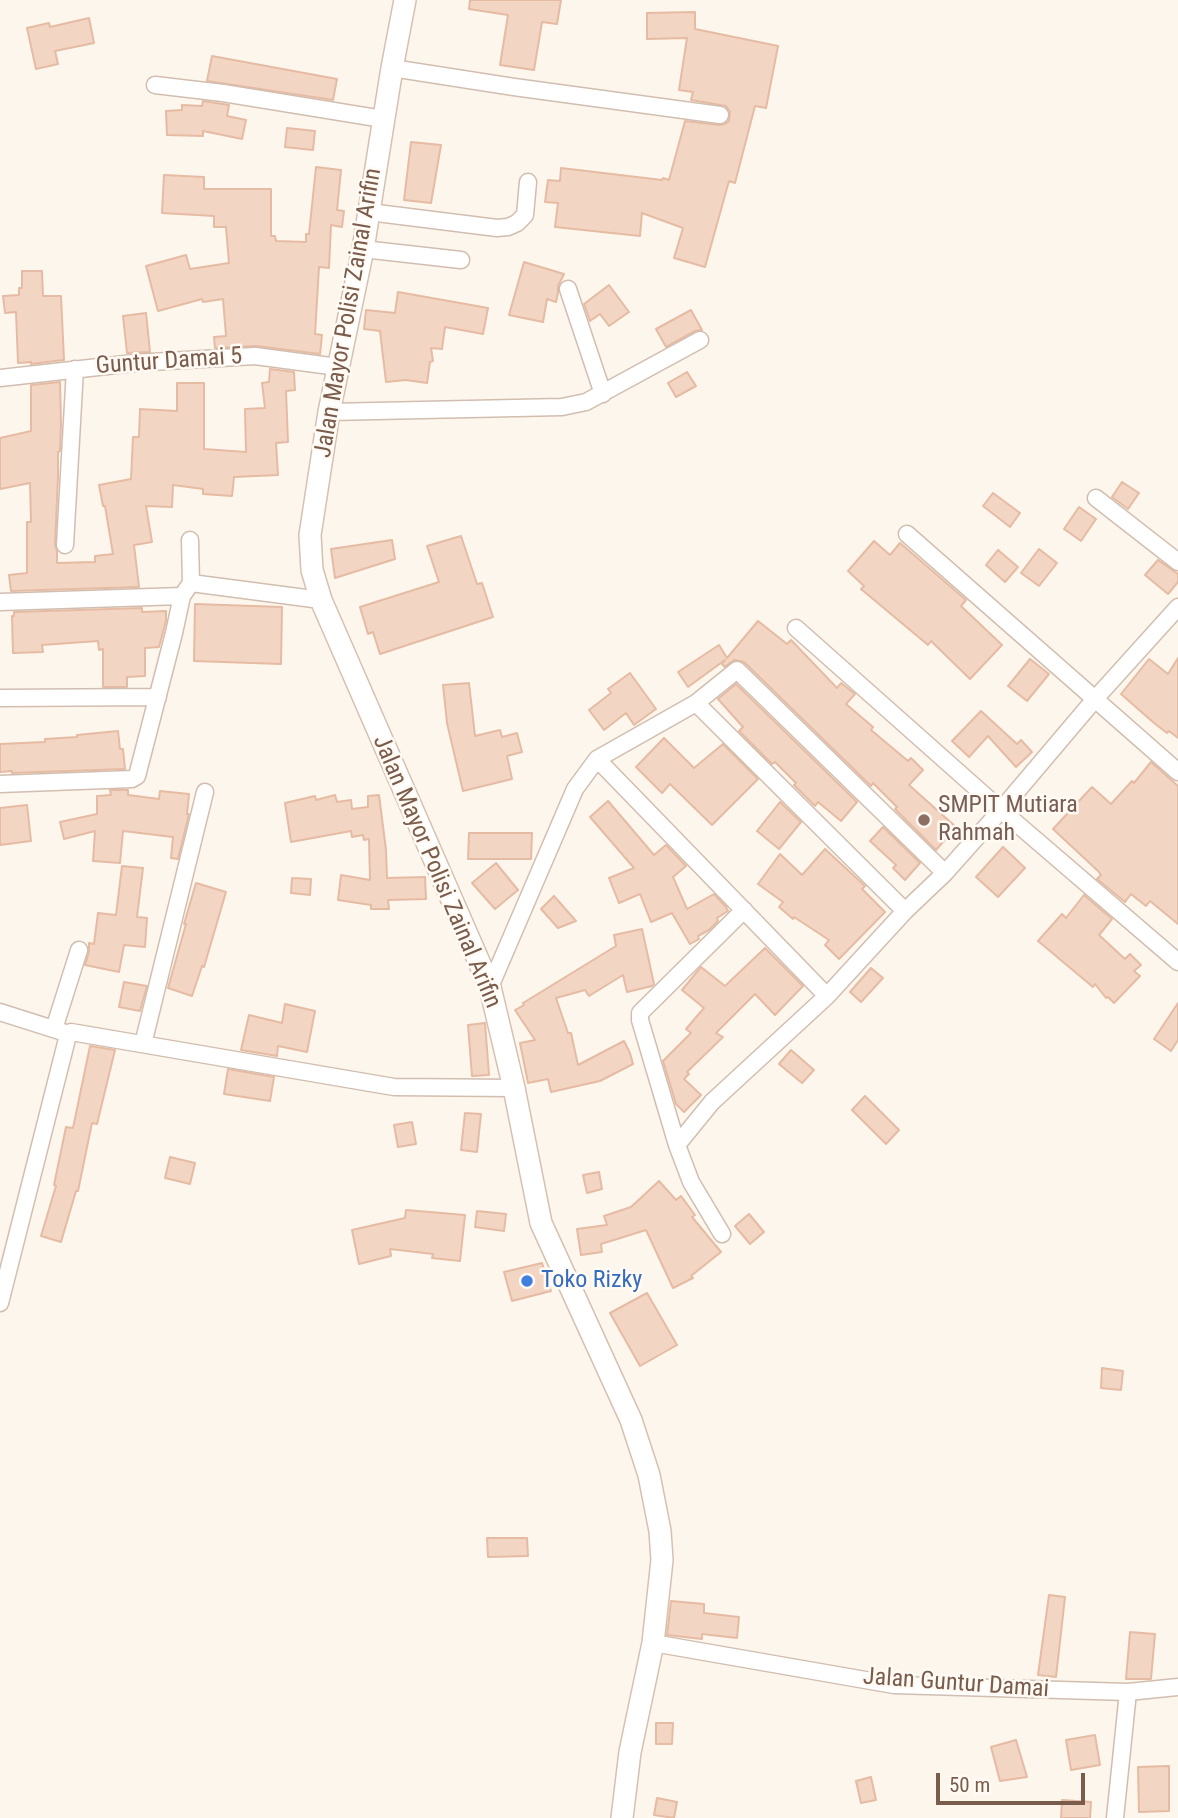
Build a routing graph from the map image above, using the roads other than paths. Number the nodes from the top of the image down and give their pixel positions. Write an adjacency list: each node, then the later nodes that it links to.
1 (405, 0): 2 (main road, Jalan Mayor Polisi Zainal Arifin)
2 (392, 68): 4 (street); 5 (main road, Jalan Mayor Polisi Zainal Arifin)
3 (155, 85): 5 (street)
4 (720, 116)
5 (383, 119): 7 (main road, Jalan Mayor Polisi Zainal Arifin)
6 (528, 182): 7 (street)
7 (369, 212): 8 (main road, Jalan Mayor Polisi Zainal Arifin)
8 (363, 249): 9 (street); 12 (main road, Jalan Mayor Polisi Zainal Arifin)
9 (461, 260)
10 (568, 289): 15 (street)
11 (700, 340): 15 (street)
12 (338, 367): 13 (street, Guntur Damai 5); 16 (main road, Jalan Mayor Polisi Zainal Arifin)
13 (75, 369): 14 (street, Guntur Damai 5); 20 (street)
14 (0, 378)
15 (603, 394): 16 (street)
16 (329, 412): 23 (main road, Jalan Mayor Polisi Zainal Arifin)
17 (1096, 498): 21 (street)
18 (907, 534): 29 (street)
19 (190, 540): 22 (street)
20 (65, 545)
21 (1178, 562)
22 (186, 590): 23 (street); 24 (street); 28 (street)
23 (321, 600): 41 (main road, Jalan Mayor Polisi Zainal Arifin)
24 (0, 603)
25 (1178, 607): 29 (street)
26 (796, 628): 35 (street)
27 (0, 698): 28 (street)
28 (158, 698): 33 (street)
29 (1095, 699): 32 (street); 35 (street)
30 (696, 703): 31 (street); 36 (street); 38 (street)
31 (597, 759): 37 (street); 41 (street)
32 (1178, 772)
33 (0, 784)
34 (205, 792): 45 (street)
35 (1001, 810): 36 (street); 40 (street)
36 (945, 873): 38 (street)
37 (744, 910): 42 (street); 47 (street)
38 (905, 911): 42 (street)
39 (79, 950): 44 (street)
40 (1178, 962)
41 (490, 988): 46 (main road, Jalan Mayor Polisi Zainal Arifin)
42 (827, 996): 47 (street)
43 (0, 1012): 44 (street)
44 (61, 1032): 45 (street); 49 (street)
45 (143, 1044): 46 (street)
46 (514, 1088): 50 (main road, Jalan Mayor Polisi Zainal Arifin)
47 (677, 1145): 48 (street)
48 (722, 1234)
49 (0, 1303)
50 (653, 1643): 52 (street, Jalan Guntur Damai); 53 (main road, Jalan Mayor Polisi Zainal Arifin)
51 (1178, 1687): 52 (street, Jalan Guntur Damai)
52 (1128, 1692): 54 (street)
53 (622, 1818)
54 (1115, 1818)

